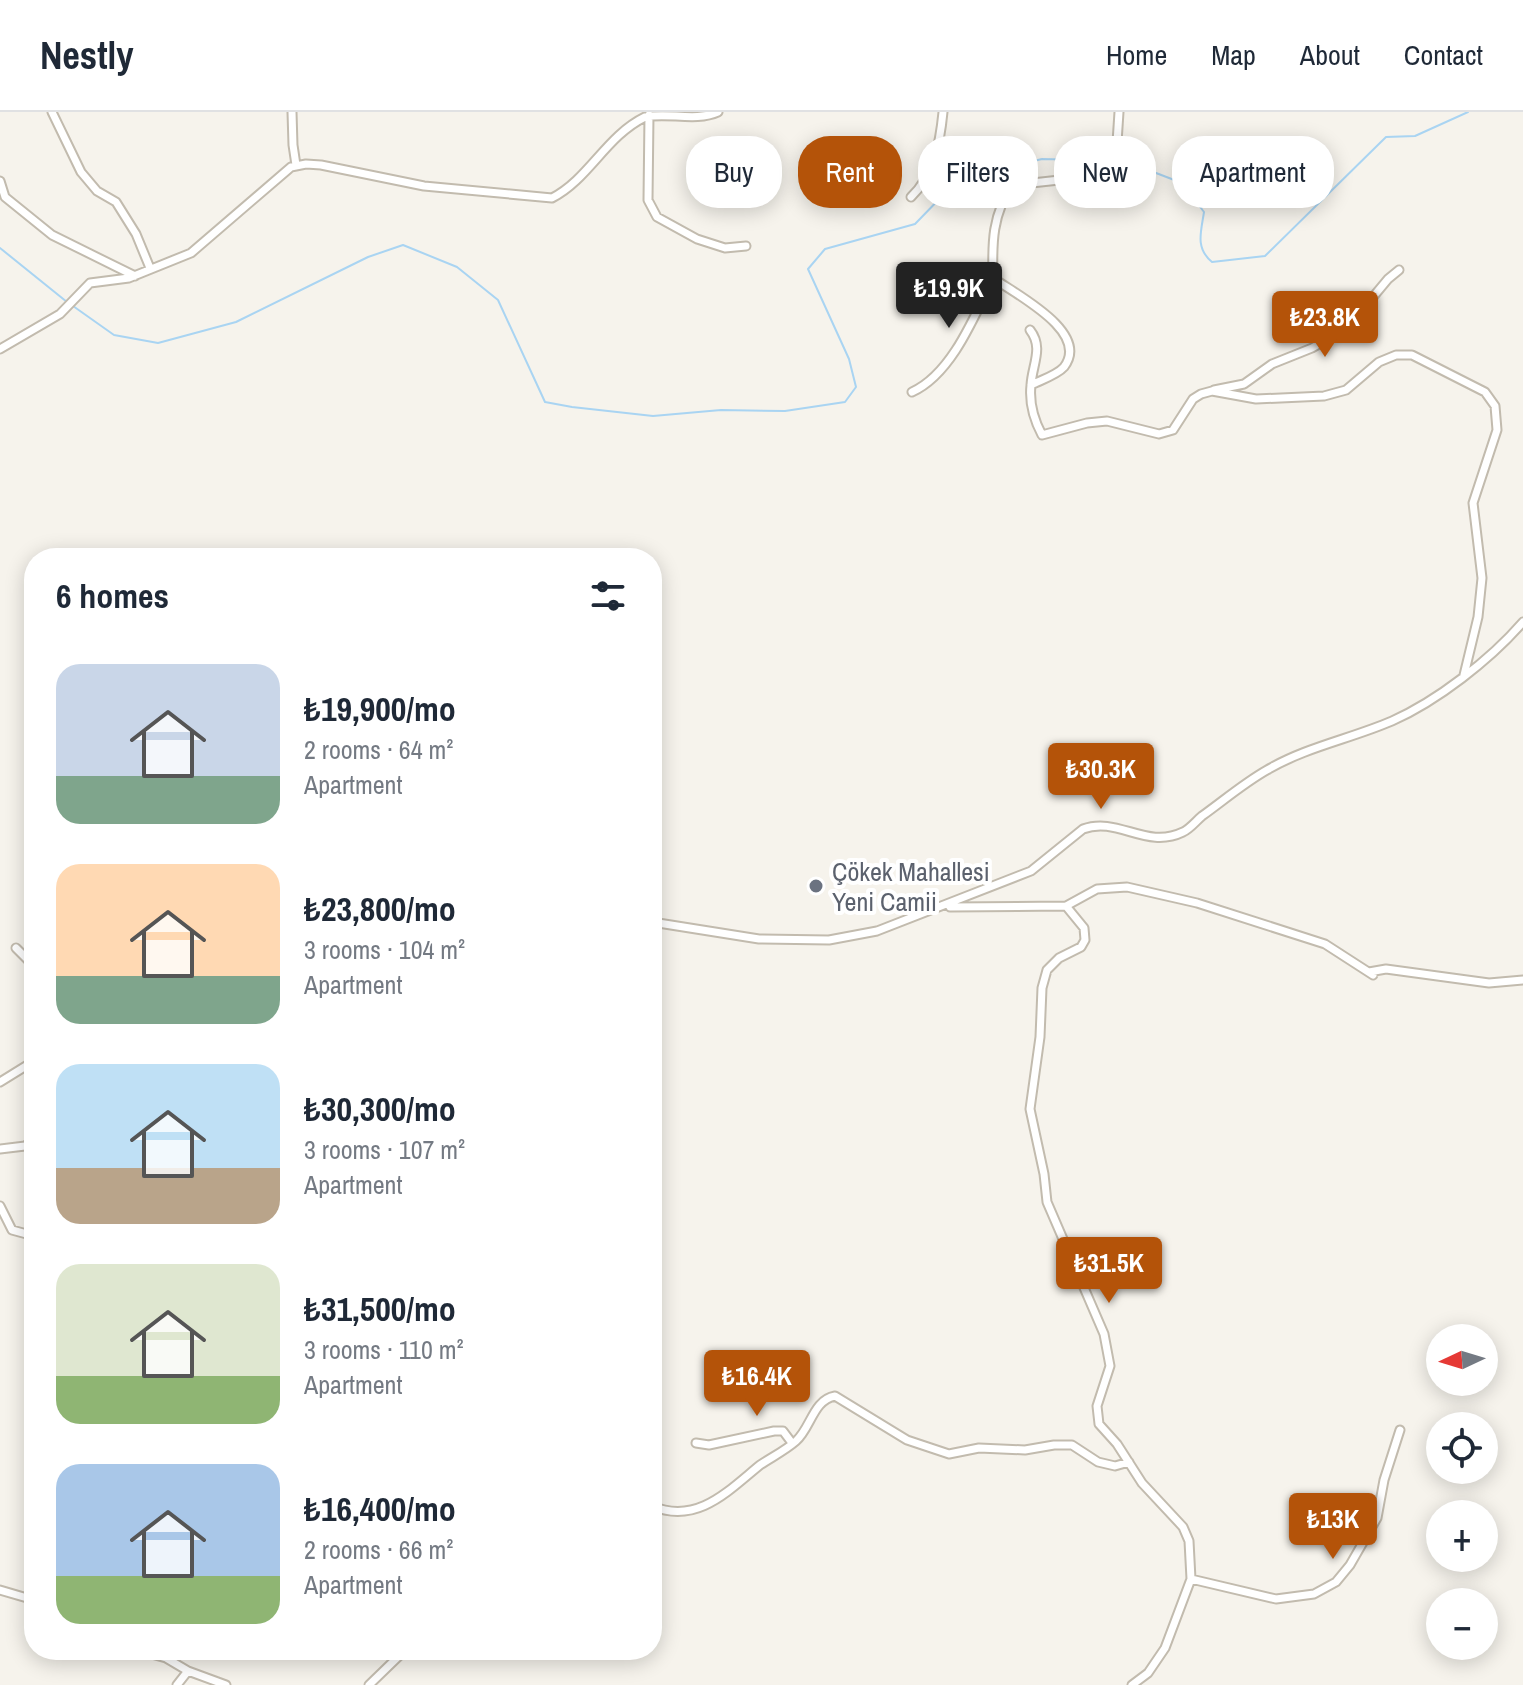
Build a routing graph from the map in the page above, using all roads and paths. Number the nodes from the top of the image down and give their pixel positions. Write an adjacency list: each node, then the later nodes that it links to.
1 (52, 112): 14 (street)
2 (292, 112): 9 (street)
3 (718, 112): 6 (street)
4 (943, 112): 12 (street)
5 (1119, 112): 8 (street)
6 (660, 113): 7 (street)
7 (649, 115): 9 (street); 13 (street)
8 (1117, 136)
9 (296, 165): 14 (street)
10 (0, 181): 16 (street)
11 (1054, 181): 17 (street)
12 (911, 197)
13 (746, 246)
14 (150, 268): 16 (street)
15 (1399, 270): 21 (street)
16 (135, 276): 19 (street)
17 (993, 278): 20 (street); 22 (street)
18 (1030, 330): 20 (street)
19 (0, 349)
20 (1031, 385): 21 (street)
21 (1212, 391): 24 (street)
22 (912, 392)
23 (1523, 622): 24 (street)
24 (1464, 675): 26 (street)
25 (1066, 906): 26 (street); 30 (street); 40 (street)
26 (944, 907): 27 (street)
27 (662, 924)
28 (16, 948): 29 (street)
29 (24, 956)
30 (1523, 980)
31 (24, 1067): 32 (street)
32 (0, 1082)
33 (24, 1146): 34 (street)
34 (0, 1149)
35 (0, 1206): 36 (street)
36 (24, 1233)
37 (1400, 1430): 42 (street)
38 (696, 1443): 39 (street)
39 (792, 1443): 40 (street); 41 (street)
40 (1129, 1462): 42 (street)
41 (662, 1508)
42 (1191, 1579): 51 (street)
43 (0, 1590): 44 (street)
44 (24, 1597)
45 (169, 1660): 47 (street)
46 (395, 1660): 50 (street)
47 (188, 1671): 48 (street); 49 (street)
48 (177, 1685)
49 (226, 1685)
50 (369, 1685)
51 (1132, 1685)

